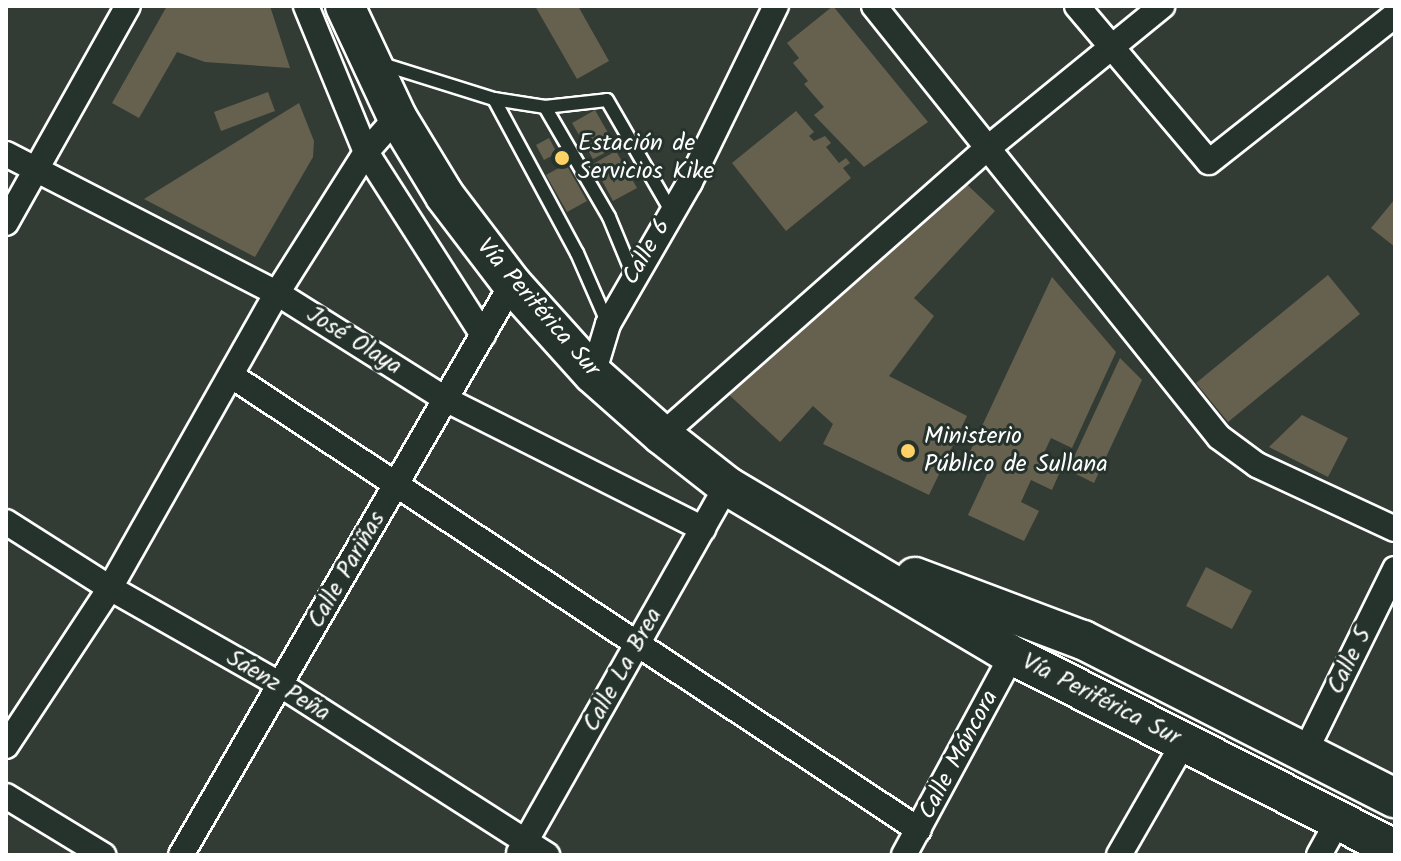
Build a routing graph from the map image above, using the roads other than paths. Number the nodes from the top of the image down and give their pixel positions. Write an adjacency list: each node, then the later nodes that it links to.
1 (128, 6): 17 (street)
2 (306, 6): 15 (street)
3 (345, 6): 10 (highway, Vía Periférica Sur)
4 (776, 6): 18 (street, Calle 6)
5 (874, 6): 14 (street)
6 (1077, 6): 9 (street)
7 (1162, 6): 9 (street)
8 (1395, 15): 9 (street)
9 (1110, 46): 14 (street)
10 (367, 59): 11 (lane); 13 (highway, Vía Periférica Sur)
11 (494, 99): 12 (lane); 23 (lane)
12 (545, 107): 18 (lane); 20 (lane)
13 (397, 117): 15 (street); 21 (highway, Vía Periférica Sur)
14 (988, 148): 28 (street); 33 (street)
15 (366, 152): 22 (street); 24 (street)
16 (6, 154): 17 (street, José Olaya)
17 (36, 169): 19 (street); 22 (street, José Olaya)
18 (671, 211): 20 (street, Calle 6)
19 (6, 223)
20 (633, 275): 23 (street, Calle 6)
21 (512, 284): 24 (street, Calle Pariñas); 25 (highway, Vía Periférica Sur)
22 (277, 293): 26 (street); 27 (street, José Olaya)
23 (608, 324): 25 (street, Calle 6)
24 (483, 335): 27 (street, Calle Pariñas)
25 (593, 374): 28 (highway, Vía Periférica Sur)
26 (232, 376): 29 (street); 36 (street)
27 (445, 399): 29 (street, Calle Pariñas); 32 (street, José Olaya)
28 (662, 435): 30 (highway, Vía Periférica Sur)
29 (395, 486): 37 (street); 39 (street, Calle Pariñas)
30 (727, 486): 32 (street, Calle La Brea); 34 (highway, Vía Periférica Sur)
31 (6, 522): 36 (street, Sáenz Peña)
32 (703, 529): 37 (street, Calle La Brea)
33 (1395, 529)
34 (813, 538): 38 (highway, Vía Periférica Sur); 42 (highway, Vía Periférica Sur)
35 (1395, 569): 42 (street, Calle 5)
36 (110, 588): 39 (street, Sáenz Peña); 41 (street)
37 (638, 643): 46 (street); 47 (street, Calle La Brea)
38 (1012, 655): 40 (highway, Vía Periférica Sur); 46 (street, Calle Máncora)
39 (281, 685): 47 (street, Sáenz Peña); 50 (street, Calle Pariñas)
40 (1184, 742): 45 (highway, Vía Periférica Sur); 53 (street)
41 (6, 746)
42 (1305, 752): 44 (highway, Vía Periférica Sur)
43 (6, 796): 49 (street)
44 (1395, 798)
45 (1339, 819): 48 (highway, Vía Periférica Sur); 54 (street); 55 (highway)
46 (919, 830): 52 (street, Calle Máncora)
47 (522, 848): 51 (street, Sáenz Peña)
48 (1395, 849)
49 (103, 855)
50 (181, 855)
51 (547, 855)
52 (904, 855)
53 (1119, 855)
54 (1319, 855)
55 (1373, 855)

